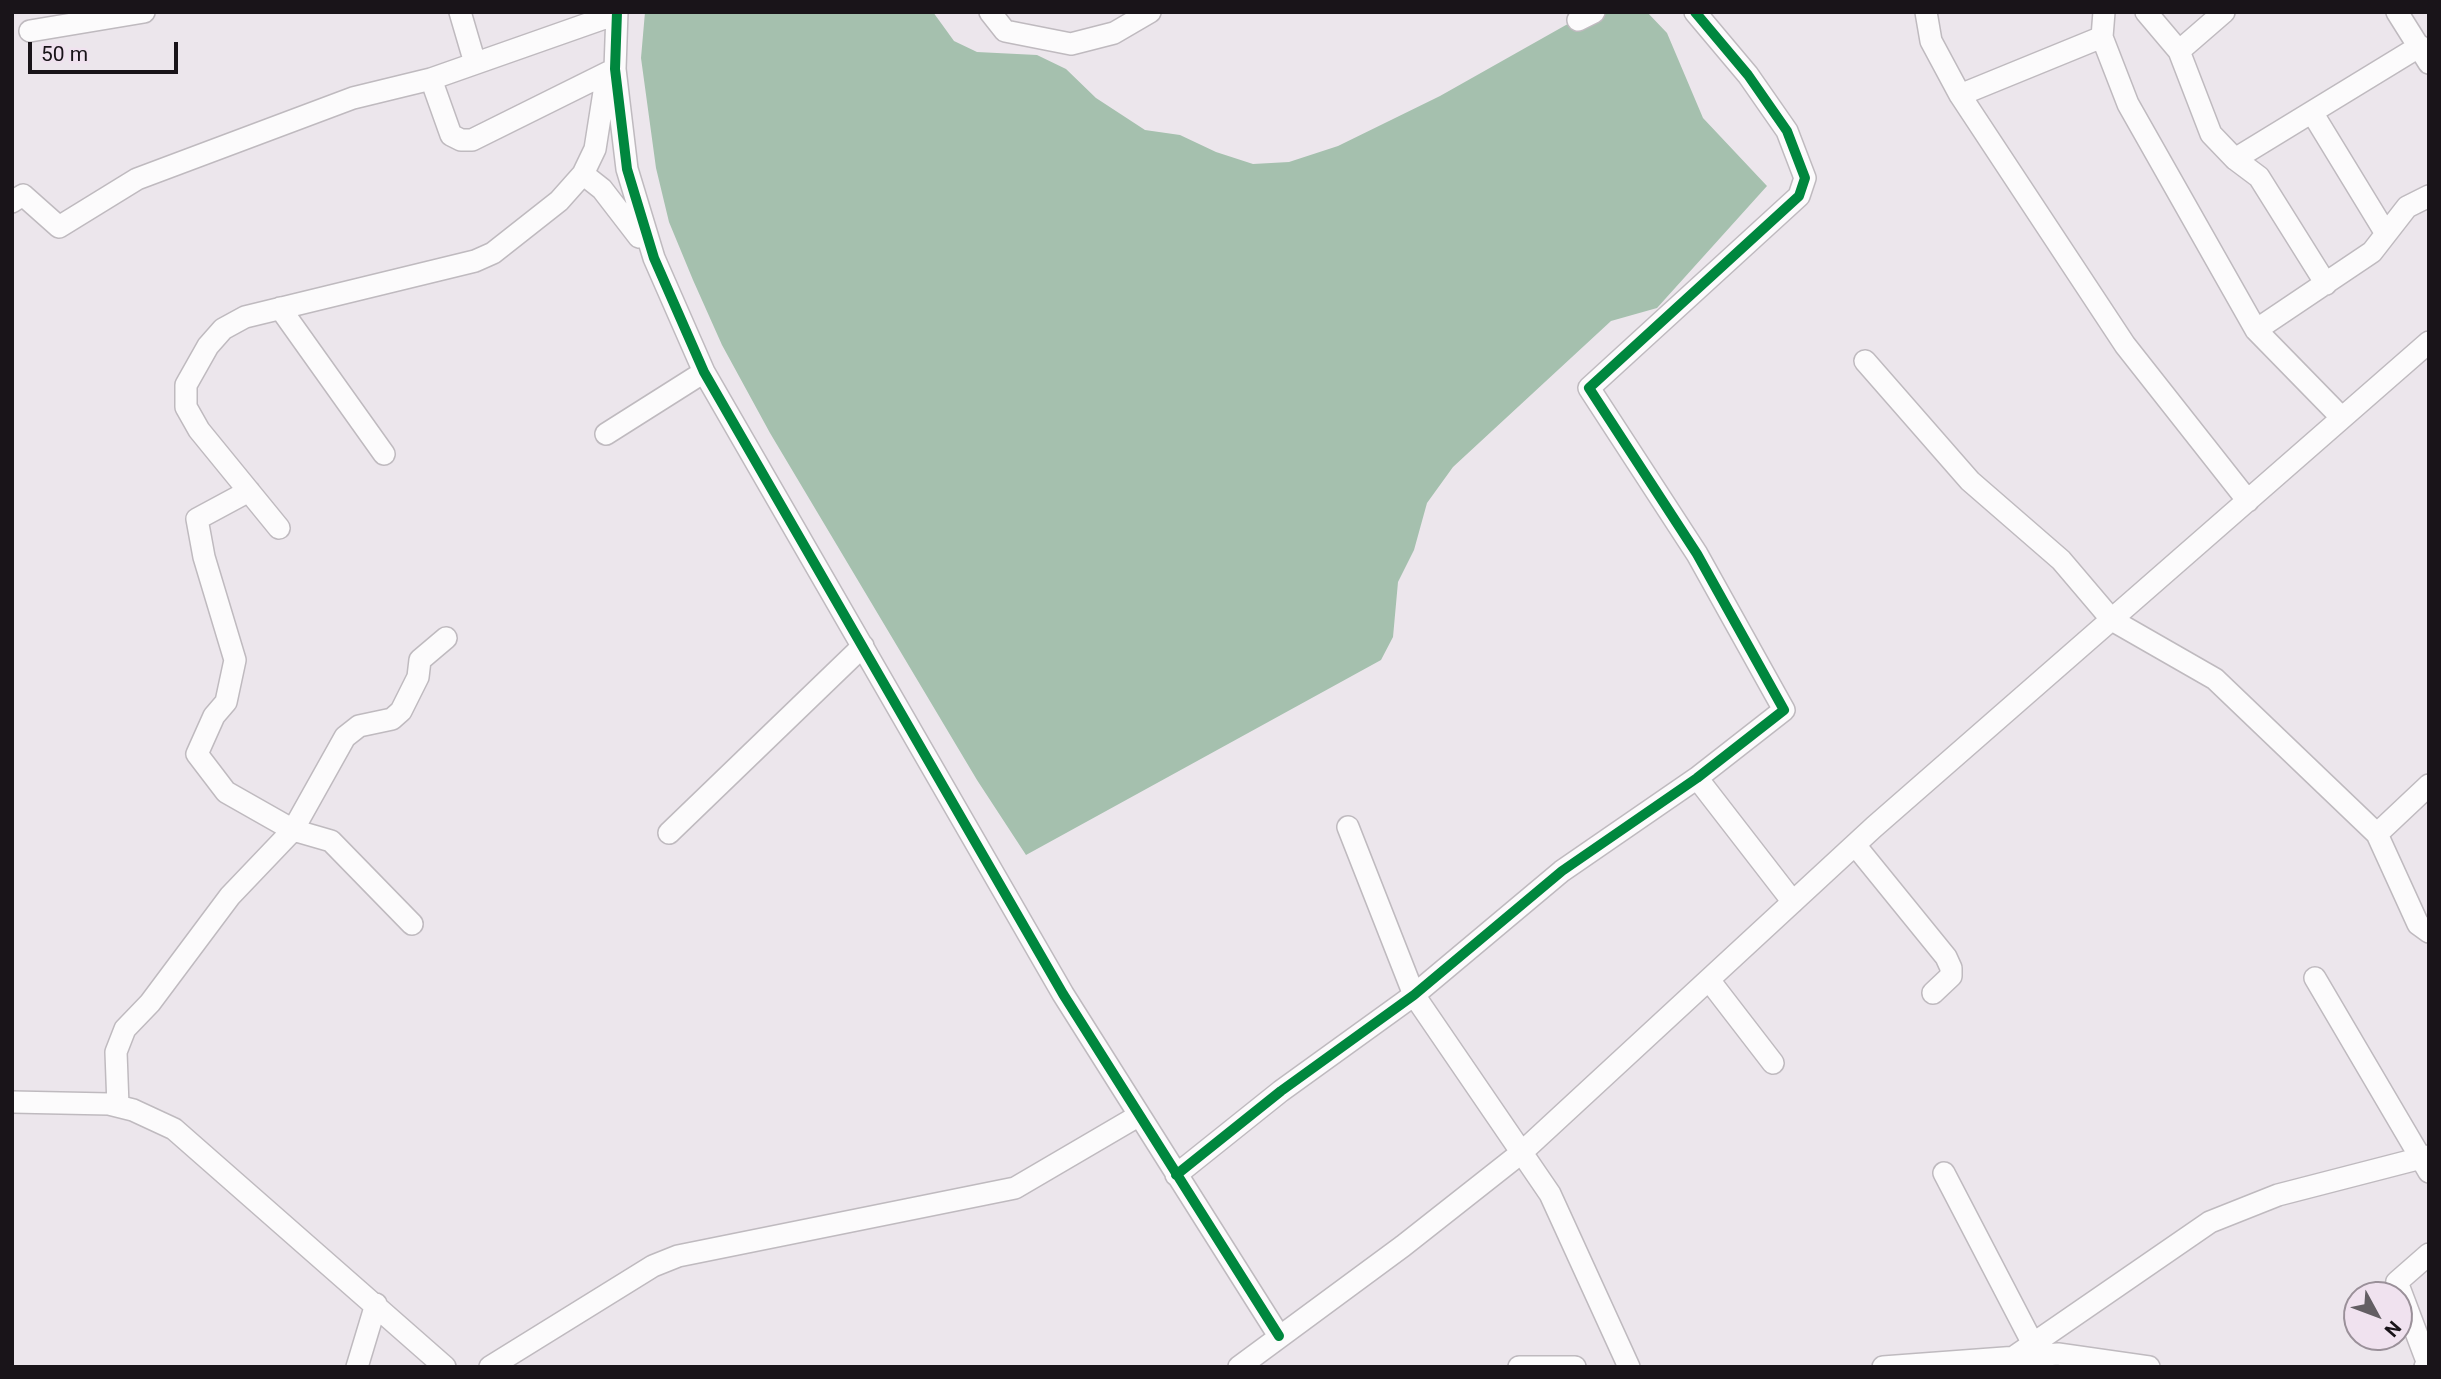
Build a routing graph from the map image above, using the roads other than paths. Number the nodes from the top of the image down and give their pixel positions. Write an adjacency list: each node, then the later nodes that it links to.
1 (144, 12): 12 (street)
2 (460, 12): 16 (street)
3 (990, 12): 4 (street)
4 (1150, 12)
5 (1695, 12): 42 (street)
6 (1926, 12): 19 (street)
7 (2104, 12): 13 (street)
8 (2146, 12): 14 (street)
9 (2224, 12): 14 (street)
10 (2397, 12): 15 (street)
11 (617, 13): 16 (street); 17 (street)
12 (30, 30)
13 (2102, 37): 19 (street); 29 (street)
14 (2179, 51): 21 (street)
15 (2424, 54): 20 (street)
16 (475, 63): 18 (street)
17 (615, 69): 18 (street); 22 (street); 26 (street)
18 (430, 79): 24 (street)
19 (1961, 95): 37 (street)
20 (2313, 114): 21 (street); 25 (street)
21 (2235, 159): 27 (street)
22 (583, 174): 26 (street); 28 (street)
23 (2429, 196): 25 (street)
24 (12, 202)
25 (2385, 232): 27 (street)
26 (654, 258): 32 (street)
27 (2326, 284): 29 (street)
28 (280, 308): 35 (street); 36 (street)
29 (2256, 330): 33 (street)
30 (2429, 342): 33 (street)
31 (1865, 361): 39 (street)
32 (704, 372): 34 (street); 41 (street)
33 (2342, 418): 37 (street)
34 (606, 434)
35 (384, 454)
36 (249, 491): 38 (street); 45 (street)
37 (2248, 501): 39 (street)
38 (279, 528)
39 (2112, 620): 47 (street); 48 (street)
40 (446, 638): 45 (street)
41 (863, 646): 46 (street); 59 (street)
42 (1697, 778): 49 (street); 55 (street)
43 (2429, 785): 47 (street)
44 (1348, 827): 55 (street)
45 (293, 830): 50 (street); 58 (street)
46 (669, 833)
47 (2377, 834): 51 (street)
48 (1855, 845): 49 (street); 54 (street)
49 (1793, 902): 53 (street)
50 (412, 924)
51 (2429, 932)
52 (2315, 978): 61 (street)
53 (1709, 980): 56 (street); 60 (street)
54 (1933, 993)
55 (1414, 995): 60 (street); 63 (street)
56 (1773, 1063)
57 (12, 1102): 58 (street)
58 (118, 1106): 65 (street)
59 (1139, 1116): 63 (street); 72 (street)
60 (1521, 1153): 66 (street); 76 (street)
61 (2426, 1162): 67 (street)
62 (1944, 1173): 67 (street)
63 (1176, 1175): 66 (street)
64 (2429, 1254): 79 (street)
65 (376, 1304): 70 (street); 71 (street)
66 (1279, 1336): 73 (street)
67 (2033, 1344): 68 (street)
68 (2014, 1357): 77 (street); 78 (street)
69 (1558, 1366): 74 (street); 75 (street)
70 (357, 1367)
71 (445, 1367)
72 (490, 1367)
73 (1239, 1367)
74 (1519, 1367)
75 (1574, 1367)
76 (1629, 1367)
77 (1883, 1367)
78 (2149, 1367)
79 (2425, 1367)

